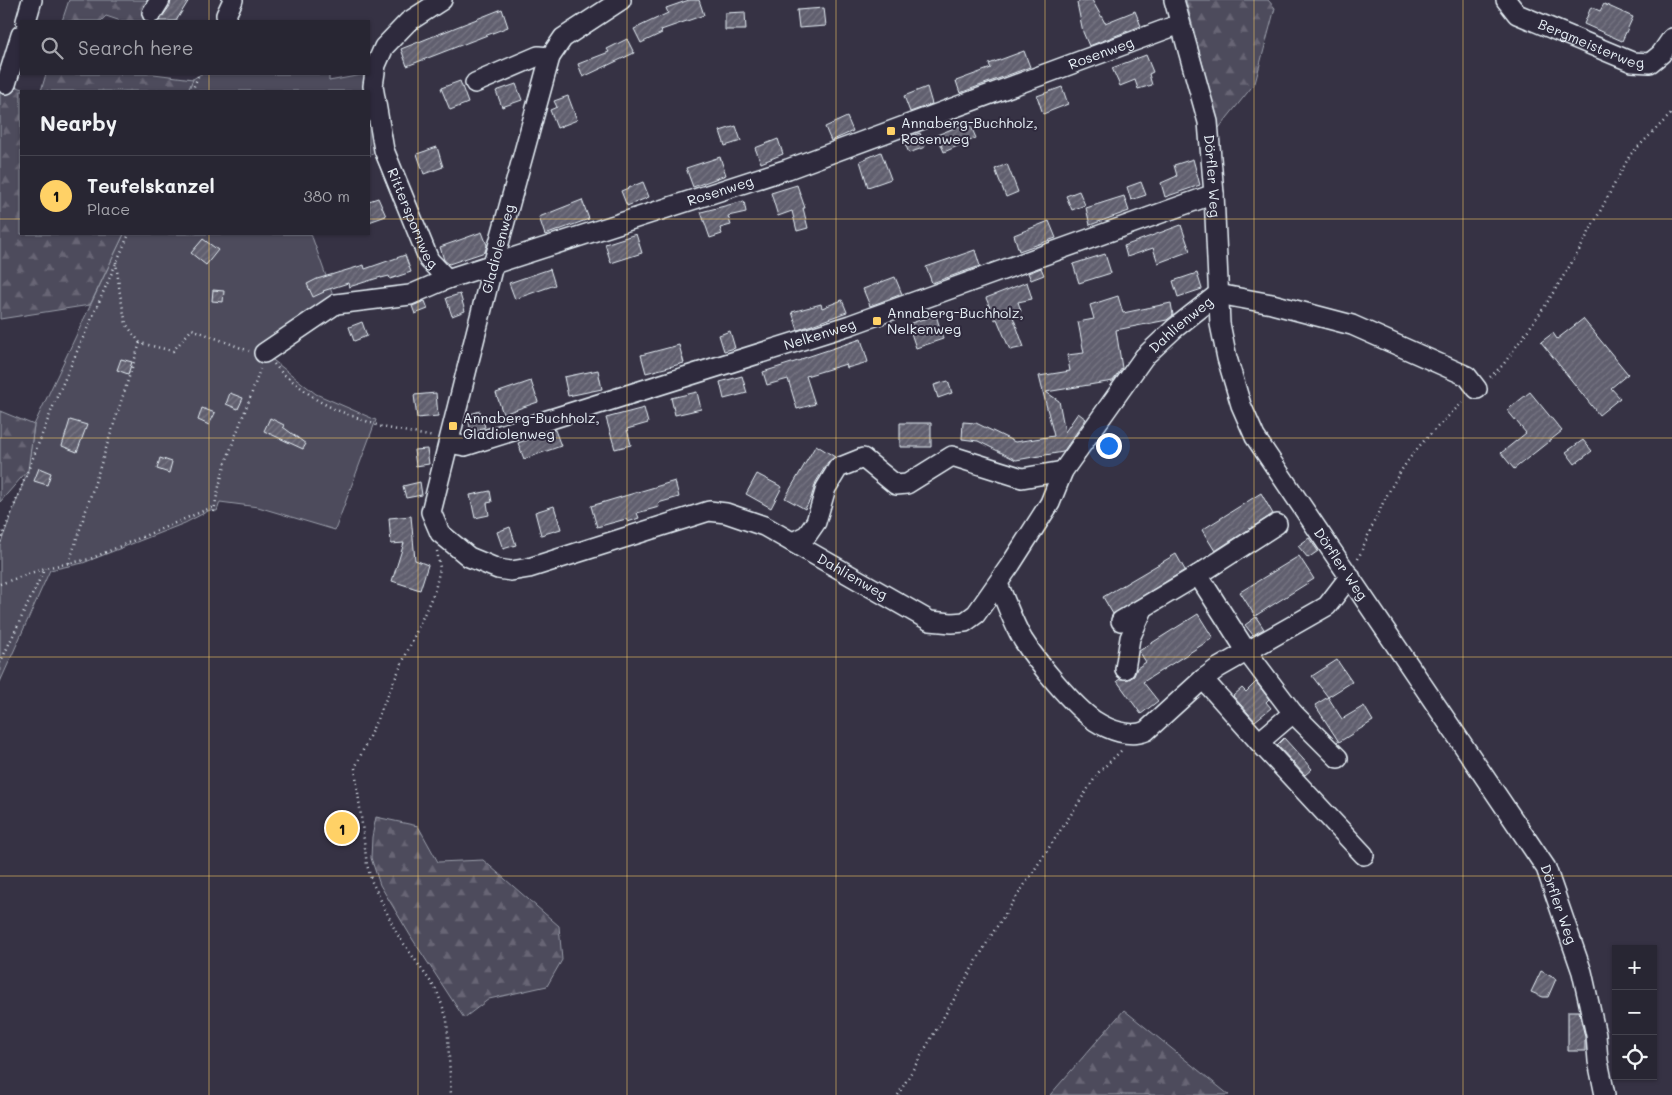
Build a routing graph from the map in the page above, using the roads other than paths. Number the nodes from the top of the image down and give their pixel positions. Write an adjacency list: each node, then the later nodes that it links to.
1 (32, 0): 6 (street)
2 (621, 0): 10 (street)
3 (1174, 0): 7 (street, Dörfler Weg)
4 (1506, 0): 9 (street, Bergmeisterweg)
5 (437, 3): 15 (street, Ritterspornweg)
6 (26, 20)
7 (1180, 24): 13 (street, Dörfler Weg); 14 (street, Rosenweg)
8 (20, 38): 12 (street)
9 (1672, 38)
10 (550, 57): 11 (street); 14 (street, Gladiolenweg)
11 (475, 83)
12 (6, 84)
13 (1214, 194): 16 (street, Dörfler Weg); 19 (street, Nelkenweg)
14 (493, 265): 15 (street, Rosenweg); 19 (street, Gladiolenweg)
15 (447, 279): 17 (street, Rosenweg)
16 (1218, 294): 18 (street); 20 (street, Dahlienweg); 24 (street, Dörfler Weg)
17 (264, 353)
18 (1477, 388)
19 (448, 443): 22 (street, Dahlienweg)
20 (1063, 472): 22 (street); 25 (street, Dahlienweg)
21 (1277, 524): 23 (street)
22 (794, 542): 25 (street, Dahlienweg)
23 (1198, 574): 26 (street); 28 (street)
24 (1350, 576): 28 (street); 35 (street, Dörfler Weg)
25 (998, 584): 30 (street)
26 (1143, 609): 27 (street); 29 (street)
27 (1121, 621)
28 (1247, 652): 30 (street); 31 (street)
29 (1125, 669)
30 (1203, 679): 32 (street)
31 (1293, 713): 32 (street); 33 (street)
32 (1259, 742): 34 (street)
33 (1338, 758)
34 (1364, 855)
35 (1605, 1095)

